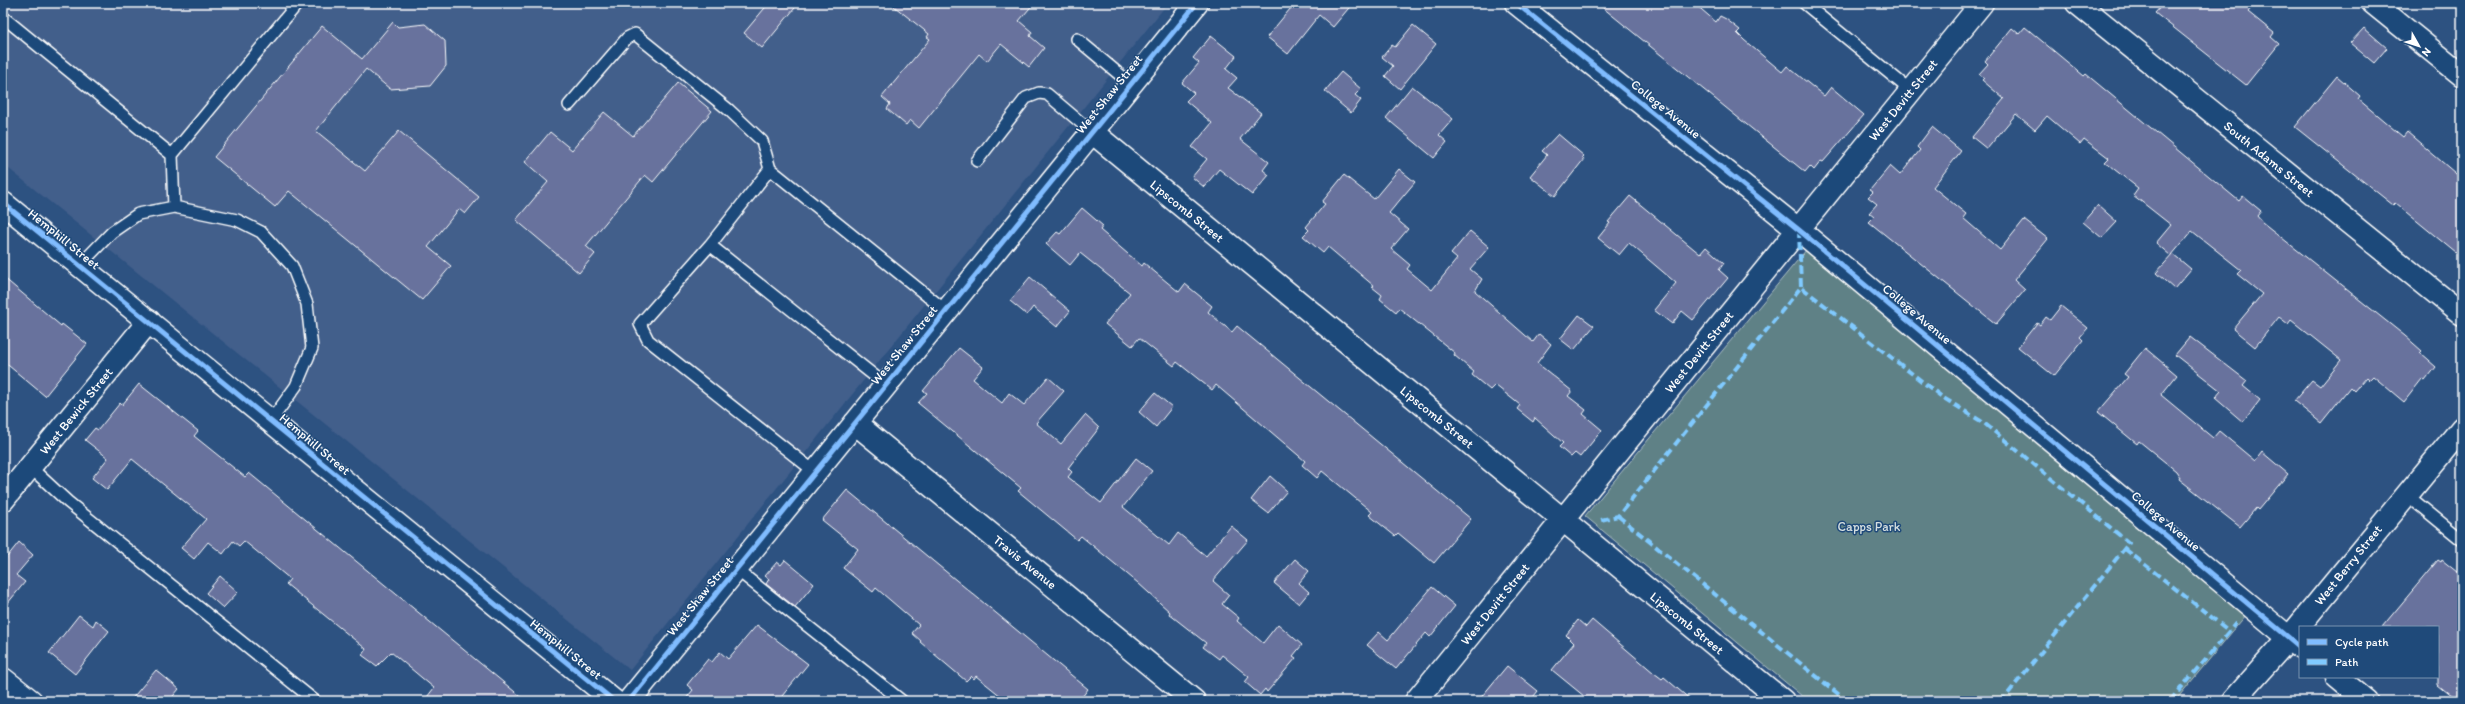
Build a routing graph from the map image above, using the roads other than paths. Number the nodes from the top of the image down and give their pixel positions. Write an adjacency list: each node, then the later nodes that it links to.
1 (298, 3): 15 (lane)
2 (1197, 3): 11 (street, West Shaw Street)
3 (1516, 3): 20 (street, College Avenue)
4 (1804, 3): 12 (lane)
5 (1982, 3): 12 (street, West Devitt Street)
6 (2077, 3): 24 (street, South Adams Street)
7 (2373, 3): 10 (street)
8 (3, 17): 15 (lane)
9 (1077, 39): 11 (lane)
10 (2462, 75)
11 (1131, 84): 14 (street, West Shaw Street)
12 (1911, 91): 20 (street, West Devitt Street)
13 (569, 105): 17 (lane)
14 (1092, 132): 16 (lane); 23 (street, West Shaw Street); 34 (street, Lipscomb Street)
15 (172, 155): 19 (lane)
16 (977, 161)
17 (770, 169): 21 (lane); 23 (lane)
18 (3, 203): 22 (street, Hemphill Street)
19 (174, 207): 22 (lane); 27 (lane)
20 (1799, 230): 34 (street, West Devitt Street); 38 (street, College Avenue)
21 (710, 245): 26 (lane); 31 (lane)
22 (80, 265): 25 (street, Hemphill Street)
23 (946, 311): 26 (street, West Shaw Street)
24 (2462, 314)
25 (148, 321): 27 (street, Hemphill Street); 30 (street, West Bewick Street)
26 (886, 385): 28 (street, West Shaw Street)
27 (270, 422): 43 (street, Hemphill Street)
28 (855, 423): 31 (street, West Shaw Street); 46 (street, Travis Avenue)
29 (2462, 428): 32 (street, West Berry Street)
30 (30, 467): 33 (street, West Bewick Street); 42 (lane)
31 (815, 472): 36 (street, West Shaw Street)
32 (2407, 495): 35 (lane); 37 (street, West Berry Street)
33 (3, 500)
34 (1563, 520): 47 (street, West Devitt Street); 48 (street, Lipscomb Street)
35 (2462, 540)
36 (736, 569): 44 (street, West Shaw Street); 45 (lane)
37 (2306, 626)
38 (2294, 642): 49 (street, West Berry Street)
39 (2338, 678): 50 (street)
40 (3, 679): 41 (street)
41 (31, 701)
42 (314, 701)
43 (614, 701)
44 (629, 701)
45 (902, 701)
46 (1194, 701)
47 (1416, 701)
48 (1783, 701)
49 (2233, 701)
50 (2366, 701)

